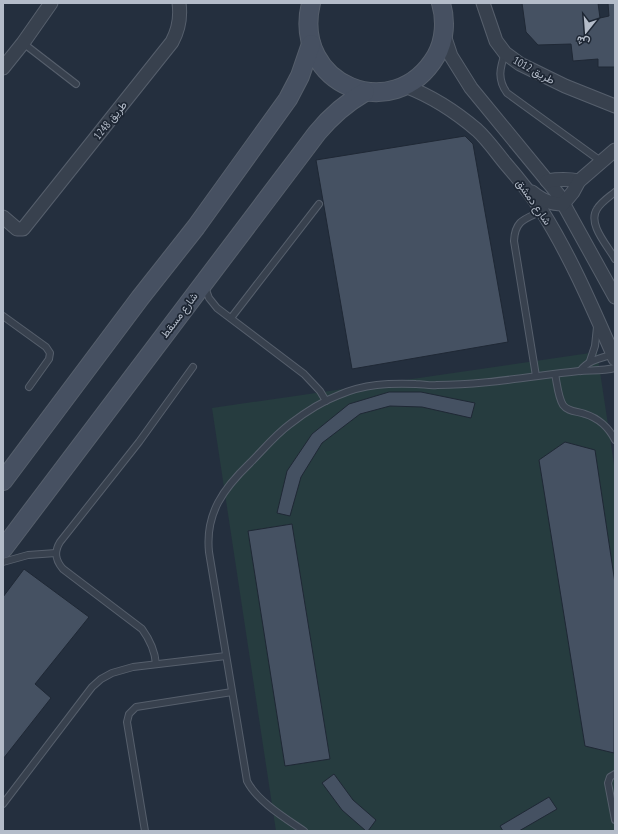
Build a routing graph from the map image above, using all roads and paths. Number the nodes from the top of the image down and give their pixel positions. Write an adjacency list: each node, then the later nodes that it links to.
1 (51, 3): 7 (street)
2 (179, 3): 24 (street, طريق 1248)
3 (441, 3): 6 (street)
4 (483, 3): 9 (street, طريق 1012)
5 (307, 6): 8 (street)
6 (444, 35): 12 (street); 17 (street, شارع دمشق)
7 (22, 44): 10 (street); 11 (lane)
8 (311, 44): 13 (street); 42 (street)
9 (505, 53): 14 (street, طريق 1012); 16 (lane)
10 (3, 68)
11 (76, 84)
12 (405, 86): 13 (street); 19 (street, شارع دمشق)
13 (365, 92): 27 (street, شارع مسقط)
14 (615, 106)
15 (615, 150): 16 (street)
16 (602, 162): 18 (street)
17 (547, 181): 18 (street); 22 (street, شارع دمشق)
18 (580, 181): 22 (street)
19 (523, 184): 22 (street); 23 (street, شارع دمشق)
20 (615, 192): 25 (lane)
21 (319, 204): 31 (lane)
22 (563, 204): 28 (street, شارع دمشق)
23 (542, 211): 29 (street, شارع دمشق); 38 (lane)
24 (3, 217)
25 (613, 249): 26 (lane)
26 (615, 259)
27 (205, 281): 31 (lane); 43 (street, شارع مسقط)
28 (613, 291)
29 (595, 313): 32 (street, شارع دمشق); 33 (lane)
30 (3, 316): 39 (lane)
31 (232, 318): 40 (lane)
32 (614, 355): 33 (lane)
33 (590, 361): 36 (lane)
34 (193, 367): 44 (lane)
35 (615, 368): 36 (lane)
36 (580, 371): 37 (lane)
37 (555, 374): 38 (lane); 41 (lane)
38 (536, 376): 40 (lane)
39 (29, 387)
40 (326, 401): 46 (lane)
41 (615, 440)
42 (3, 481)
43 (3, 549)
44 (56, 553): 45 (lane); 47 (lane)
45 (3, 562)
46 (226, 656): 47 (lane); 48 (lane)
47 (156, 664): 50 (lane)
48 (232, 692): 52 (lane); 53 (lane)
49 (615, 774): 51 (lane)
50 (3, 804)
51 (615, 820)
52 (145, 831)
53 (304, 831)

